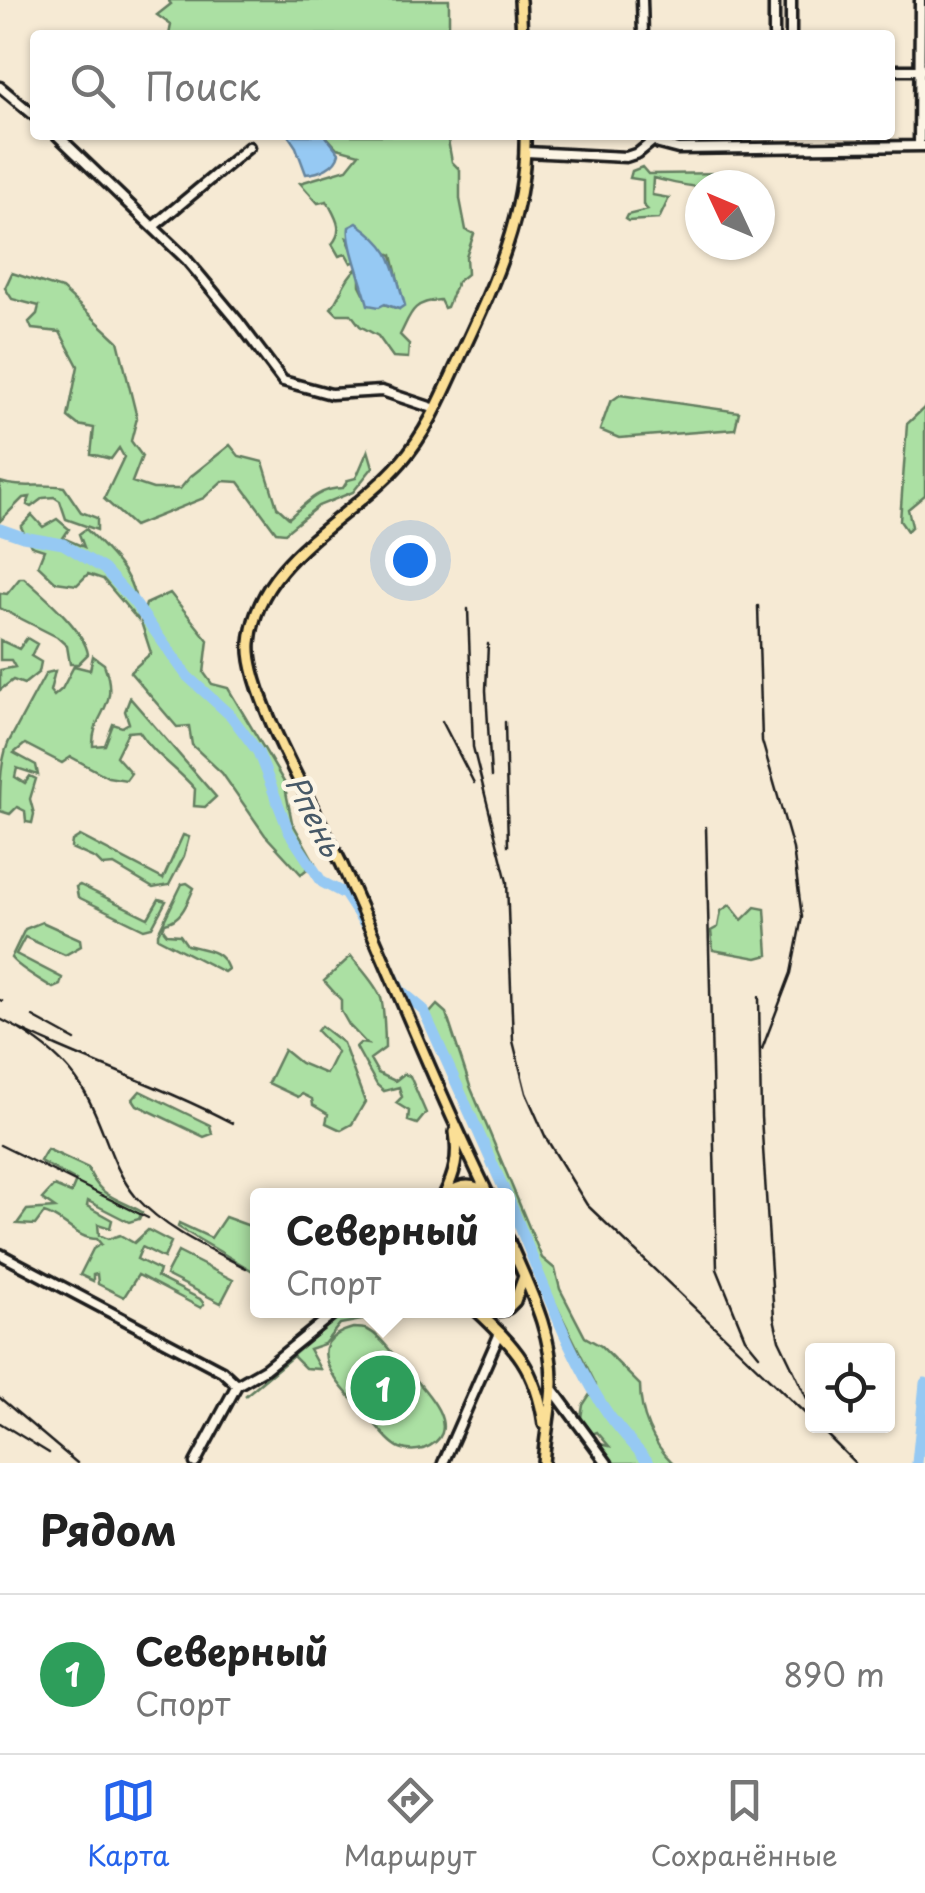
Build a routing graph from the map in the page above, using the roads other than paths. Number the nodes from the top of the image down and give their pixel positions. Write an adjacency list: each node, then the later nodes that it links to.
1 (520, 0): 6 (main road)
2 (642, 0): 7 (street)
3 (774, 0): 8 (street)
4 (791, 0): 9 (street)
5 (920, 0): 11 (street)
6 (522, 30)
7 (643, 30)
8 (774, 30)
9 (791, 30)
10 (895, 70): 11 (street)
11 (921, 70): 20 (street)
12 (0, 87): 13 (street)
13 (30, 112)
14 (62, 140): 25 (street)
15 (525, 140): 24 (main road)
16 (650, 140): 24 (street)
17 (657, 140): 22 (street)
18 (774, 140): 22 (street)
19 (792, 140): 23 (street)
20 (922, 146): 23 (street)
21 (249, 147): 25 (street)
22 (774, 149): 23 (street)
23 (792, 149)
24 (526, 152): 26 (main road)
25 (154, 226): 26 (street)
26 (436, 409): 27 (main road)
27 (454, 1124): 28 (main road); 29 (main road)
28 (449, 1188)
29 (484, 1188)
30 (0, 1254): 38 (street)
31 (515, 1256): 32 (main road)
32 (524, 1276): 33 (main road); 37 (main road)
33 (515, 1301)
34 (328, 1318): 38 (street)
35 (485, 1318): 36 (main road)
36 (500, 1333): 41 (main road); 43 (street)
37 (552, 1384): 39 (main road); 40 (street)
38 (237, 1385): 42 (street)
39 (550, 1406): 40 (street); 41 (main road)
40 (563, 1406): 45 (street)
41 (545, 1431): 44 (main road)
42 (194, 1463)
43 (444, 1463)
44 (542, 1463)
45 (608, 1463)

